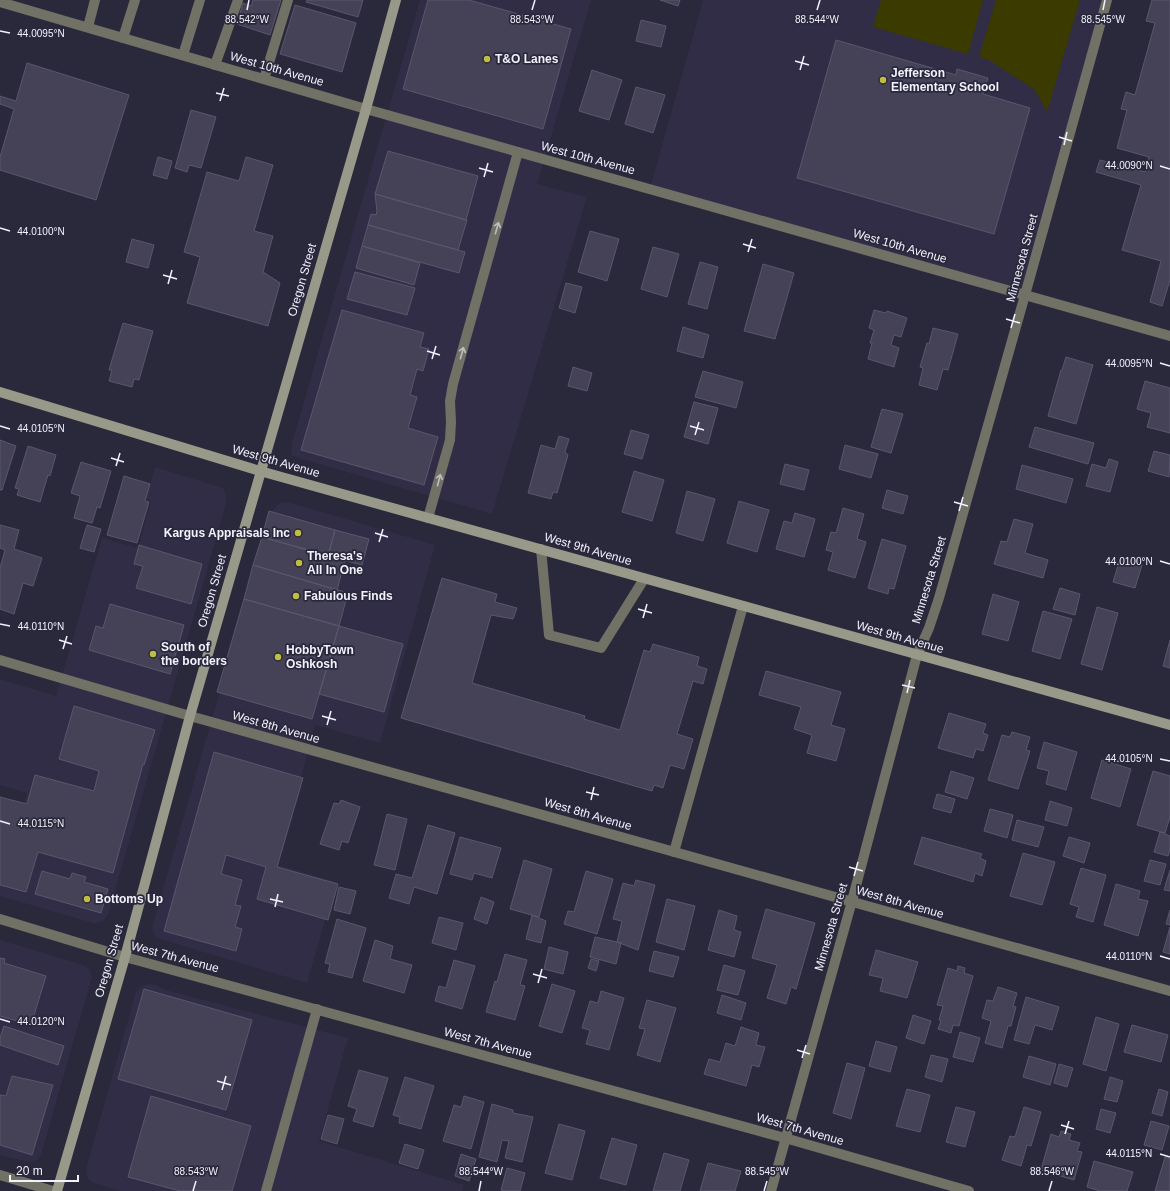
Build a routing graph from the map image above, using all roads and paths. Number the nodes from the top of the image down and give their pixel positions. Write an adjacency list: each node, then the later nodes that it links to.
1 (95, 0): 9 (street)
2 (135, 0): 10 (street)
3 (200, 0): 11 (street)
4 (238, 0): 12 (street)
5 (288, 0): 13 (street)
6 (396, 0): 14 (main road, Oregon Street)
7 (1107, 0): 16 (street, Minnesota Street)
8 (0, 2): 9 (street, West 10th Avenue)
9 (88, 28): 10 (street, West 10th Avenue)
10 (123, 38): 11 (street, West 10th Avenue)
11 (182, 55): 12 (street, West 10th Avenue)
12 (216, 65): 13 (street, West 10th Avenue)
13 (264, 79): 14 (street, West 10th Avenue)
14 (366, 109): 15 (street, West 10th Avenue); 19 (main road, Oregon Street)
15 (518, 152): 16 (street, West 10th Avenue); 20 (street, one-way to 15)
16 (1025, 295): 17 (street, West 10th Avenue); 24 (street, Minnesota Street)
17 (1170, 336)
18 (0, 392): 19 (main road, West 9th Avenue)
19 (260, 470): 20 (main road, West 9th Avenue); 26 (main road, Oregon Street)
20 (428, 518): 21 (main road, West 9th Avenue)
21 (541, 549): 22 (main road, West 9th Avenue); 22 (street)
22 (644, 579): 23 (main road, West 9th Avenue)
23 (743, 606): 24 (main road, West 9th Avenue); 28 (street)
24 (917, 655): 27 (main road, West 9th Avenue); 29 (street, Minnesota Street)
25 (0, 660): 26 (street, West 8th Avenue)
26 (190, 716): 28 (street, West 8th Avenue); 31 (main road, Oregon Street)
27 (1170, 725)
28 (674, 852): 29 (street, West 8th Avenue)
29 (852, 901): 32 (street, West 8th Avenue); 34 (street, Minnesota Street)
30 (0, 919): 31 (street, West 7th Avenue)
31 (125, 957): 33 (street, West 7th Avenue); 37 (main road, Oregon Street)
32 (1170, 991)
33 (317, 1009): 34 (street, West 7th Avenue); 38 (street)
34 (785, 1138): 39 (street, Minnesota Street); 40 (street, West 7th Avenue)
35 (0, 1175): 36 (street)
36 (53, 1191)
37 (57, 1191)
38 (266, 1191)
39 (771, 1191)
40 (969, 1191)

